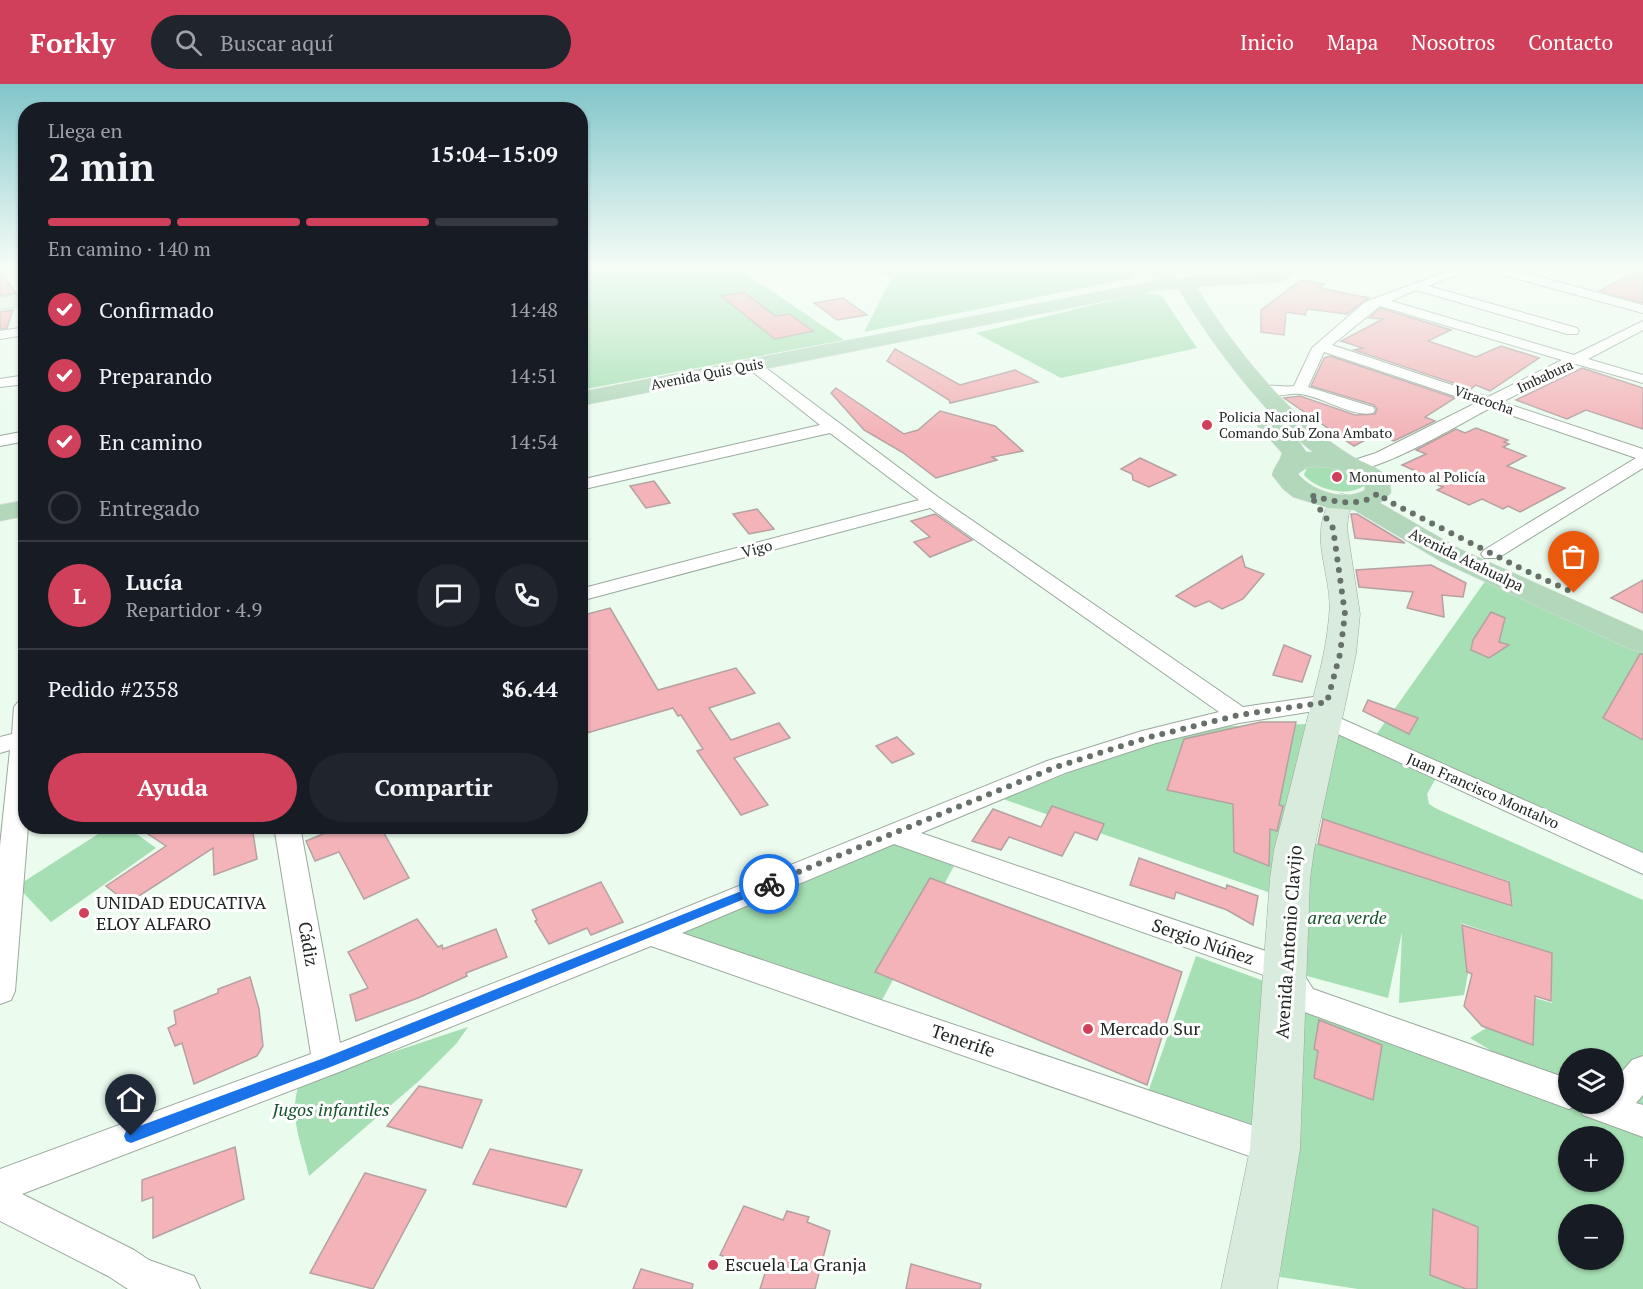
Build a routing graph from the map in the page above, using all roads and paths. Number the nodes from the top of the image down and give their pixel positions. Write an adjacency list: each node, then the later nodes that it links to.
1 (947, 323): 13 (main road, Avenida Quis Quis)
2 (1201, 323): 27 (main road)
3 (1210, 323): 18 (main road)
4 (1351, 323): 11 (street)
5 (1454, 323): 12 (street)
6 (1545, 323): 8 (street)
7 (1643, 325): 12 (street, Imbabura)
8 (1572, 331)
9 (18, 332): 10 (street)
10 (0, 335)
11 (1324, 347): 17 (street); 20 (street, Viracocha)
12 (1579, 359): 14 (street); 20 (street, Imbabura)
13 (753, 365): 19 (main road, Avenida Quis Quis); 22 (street)
14 (1641, 379)
15 (18, 380): 16 (street)
16 (0, 383)
17 (1300, 389): 18 (street); 21 (street)
18 (1263, 390): 28 (main road)
19 (588, 397)
20 (1489, 402): 25 (street, Viracocha); 30 (street, Imbabura)
21 (1367, 410)
22 (830, 428): 29 (street); 31 (street)
23 (18, 438): 24 (street)
24 (0, 441)
25 (1643, 455)
26 (1643, 461): 34 (street)
27 (1292, 464): 28 (main road); 30 (main road, Avenida Antonio Clavijo)
28 (1350, 465): 30 (main road)
29 (588, 483)
30 (1362, 494): 34 (main road, Avenida Atahualpa); 37 (main road, Avenida Atahualpa); 38 (main road, Avenida Antonio Clavijo)
31 (933, 502): 35 (street, Vigo); 39 (street)
32 (18, 510): 33 (main road)
33 (0, 513)
34 (1491, 554): 36 (main road, Avenida Atahualpa)
35 (588, 593)
36 (1643, 625)
37 (1643, 643)
38 (1325, 711): 39 (street); 43 (street, Juan Francisco Montalvo); 45 (main road, Avenida Antonio Clavijo)
39 (1239, 715): 41 (street)
40 (16, 741): 46 (street)
41 (891, 833): 44 (street); 45 (street, Sergio Núñez)
42 (288, 834): 47 (street, Cádiz)
43 (1643, 864)
44 (650, 934): 47 (street); 53 (street, Tenerife)
45 (1285, 970): 50 (street); 53 (main road, Avenida Antonio Clavijo)
46 (0, 991)
47 (328, 1062): 54 (street)
48 (1643, 1070): 49 (street)
49 (1624, 1088)
50 (1558, 1090)
51 (1623, 1114): 52 (street)
52 (1643, 1121)
53 (1275, 1149): 57 (main road, Avenida Antonio Clavijo)
54 (0, 1186)
55 (0, 1202): 56 (street)
56 (181, 1289)
57 (1249, 1289)

